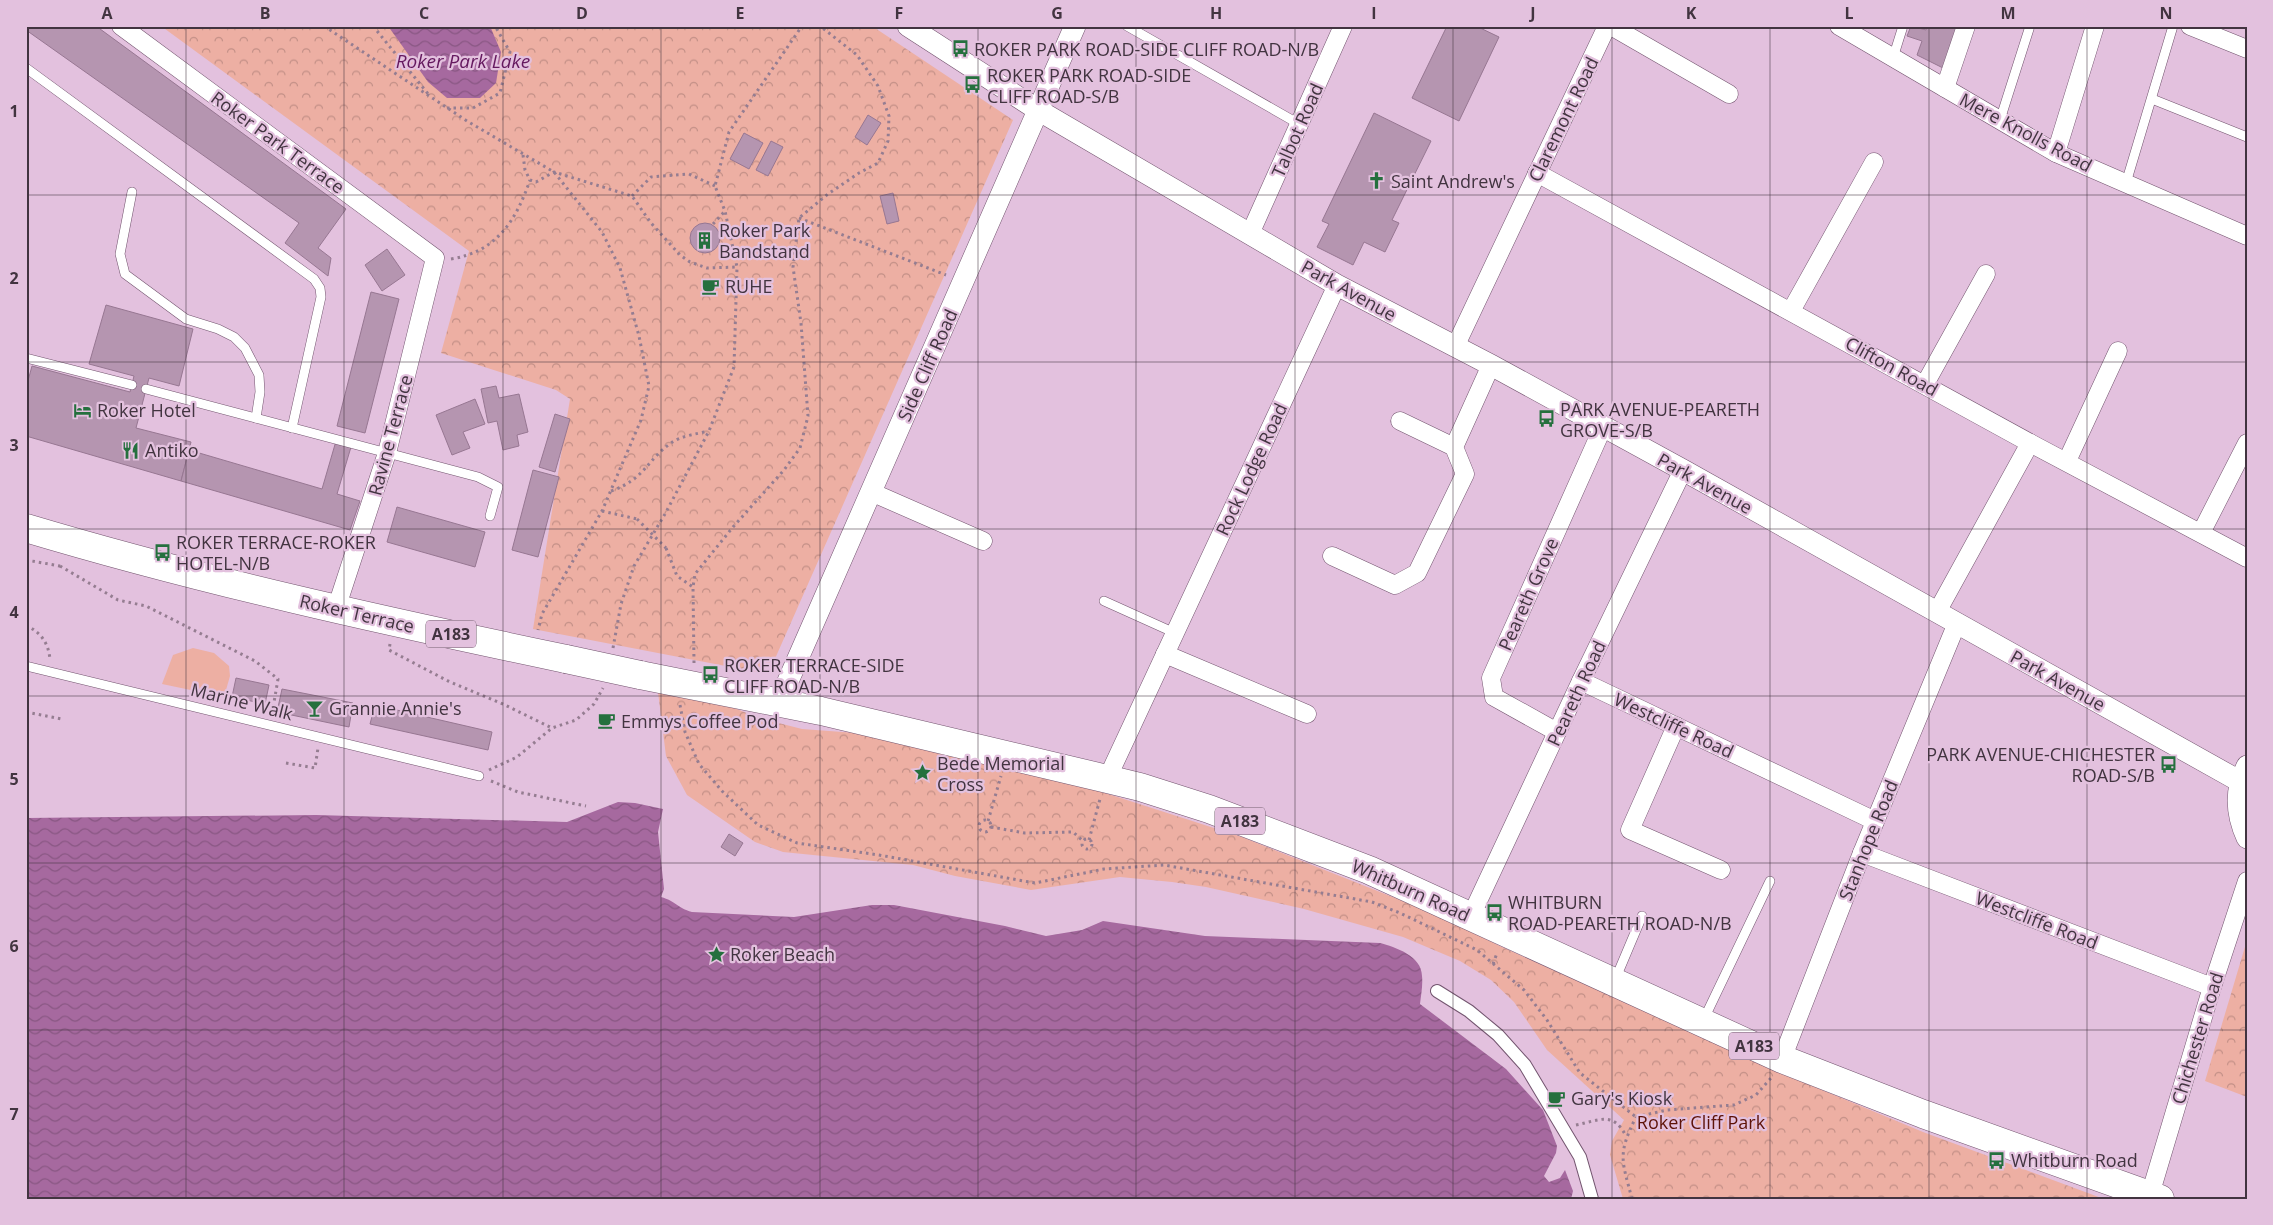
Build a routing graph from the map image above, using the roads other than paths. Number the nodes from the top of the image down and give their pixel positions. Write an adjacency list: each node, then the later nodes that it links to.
1 (121, 26): 32 (street, Roker Park Terrace)
2 (908, 26): 21 (street, Park Avenue)
3 (1075, 26): 21 (street, Side Cliff Road)
4 (1127, 26): 23 (lane)
5 (1344, 26): 23 (street, Talbot Road)
6 (1608, 26): 27 (street, Claremont Road)
7 (1611, 26): 19 (street)
8 (1839, 26): 16 (street, Mere Knolls Road)
9 (1903, 26): 16 (lane)
10 (1966, 26): 18 (street)
11 (2030, 26): 22 (lane)
12 (2095, 26): 25 (street)
13 (2173, 26): 20 (lane)
14 (2190, 26): 15 (street)
15 (2247, 49)
16 (1893, 58): 18 (street, Mere Knolls Road)
17 (26, 68): 46 (lane)
18 (1945, 88): 22 (street, Mere Knolls Road)
19 (1729, 94)
20 (2152, 99): 24 (lane); 28 (lane)
21 (1038, 110): 30 (street, Park Avenue); 53 (street, Side Cliff Road)
22 (2000, 120): 25 (street, Mere Knolls Road)
23 (1299, 124): 30 (street, Talbot Road)
24 (2247, 137)
25 (2056, 152): 28 (street, Mere Knolls Road)
26 (1874, 162): 35 (street)
27 (1537, 173): 35 (street, Clifton Road); 36 (street, Claremont Road)
28 (2126, 183): 31 (street, Mere Knolls Road)
29 (132, 192): 43 (lane)
30 (1250, 234): 34 (street, Park Avenue)
31 (2247, 236)
32 (435, 258): 50 (street, Ravine Terrace)
33 (1986, 274): 40 (street)
34 (1337, 285): 36 (street, Park Avenue); 64 (street, Rock Lodge Road)
35 (1791, 311): 40 (street, Clifton Road)
36 (1455, 347): 39 (street, Park Avenue)
37 (2118, 351): 51 (street)
38 (26, 358): 41 (lane)
39 (1491, 365): 45 (street, Park Avenue); 49 (street)
40 (1925, 384): 47 (street, Clifton Road)
41 (132, 385)
42 (146, 389): 43 (lane)
43 (256, 418): 46 (lane)
44 (1400, 421): 49 (street)
45 (1603, 427): 52 (street, Park Avenue); 71 (street, Peareth Grove)
46 (292, 428): 50 (lane)
47 (2030, 443): 51 (street, Clifton Road); 62 (street)
48 (2247, 444): 56 (street)
49 (1454, 447): 58 (street)
50 (387, 453): 54 (lane); 61 (street, Ravine Terrace)
51 (2067, 461): 56 (street, Clifton Road)
52 (1683, 470): 62 (street, Park Avenue); 67 (street, Peareth Road)
53 (871, 492): 57 (street); 68 (street, Side Cliff Road)
54 (490, 516)
55 (26, 528): 61 (main road, Roker Terrace / A183)
56 (2201, 533): 59 (street, Clifton Road)
57 (982, 541)
58 (1332, 556)
59 (2247, 558)
60 (1104, 601): 64 (lane)
61 (336, 609): 68 (main road, Roker Terrace / A183, bridge)
62 (1937, 612): 63 (street, Park Avenue)
63 (1958, 623): 72 (street, Park Avenue); 75 (street, Stanhope Road)
64 (1175, 633): 65 (street, Rock Lodge Road)
65 (1165, 654): 69 (street); 74 (street, Rock Lodge Road)
66 (26, 666): 73 (lane, Marine Walk)
67 (1581, 681): 70 (street, Westcliffe Road); 71 (street, Peareth Road)
68 (778, 704): 74 (main road, Whitburn Road / A183)
69 (1307, 714)
70 (1676, 726): 75 (street, Westcliffe Road); 78 (street)
71 (1557, 732): 81 (street, Peareth Road)
72 (2244, 774): 76 (street)
73 (479, 776)
74 (1105, 785): 81 (main road, Whitburn Road / A183)
75 (1875, 821): 77 (street, Stanhope Road)
76 (2247, 838)
77 (1862, 853): 84 (street, Westcliffe Road); 87 (street, Stanhope Road)
78 (1721, 870)
79 (1770, 881): 86 (lane)
80 (2247, 881): 84 (street, Chichester Road)
81 (1471, 916): 83 (main road, Whitburn Road / A183)
82 (1642, 916): 83 (lane)
83 (1614, 982): 86 (main road, Whitburn Road / A183)
84 (2212, 987): 88 (street, Chichester Road)
85 (1437, 991): 89 (street)
86 (1702, 1022): 87 (main road, Whitburn Road / A183)
87 (1782, 1059): 88 (main road, Whitburn Road / A183)
88 (2155, 1197)
89 (1592, 1199)

